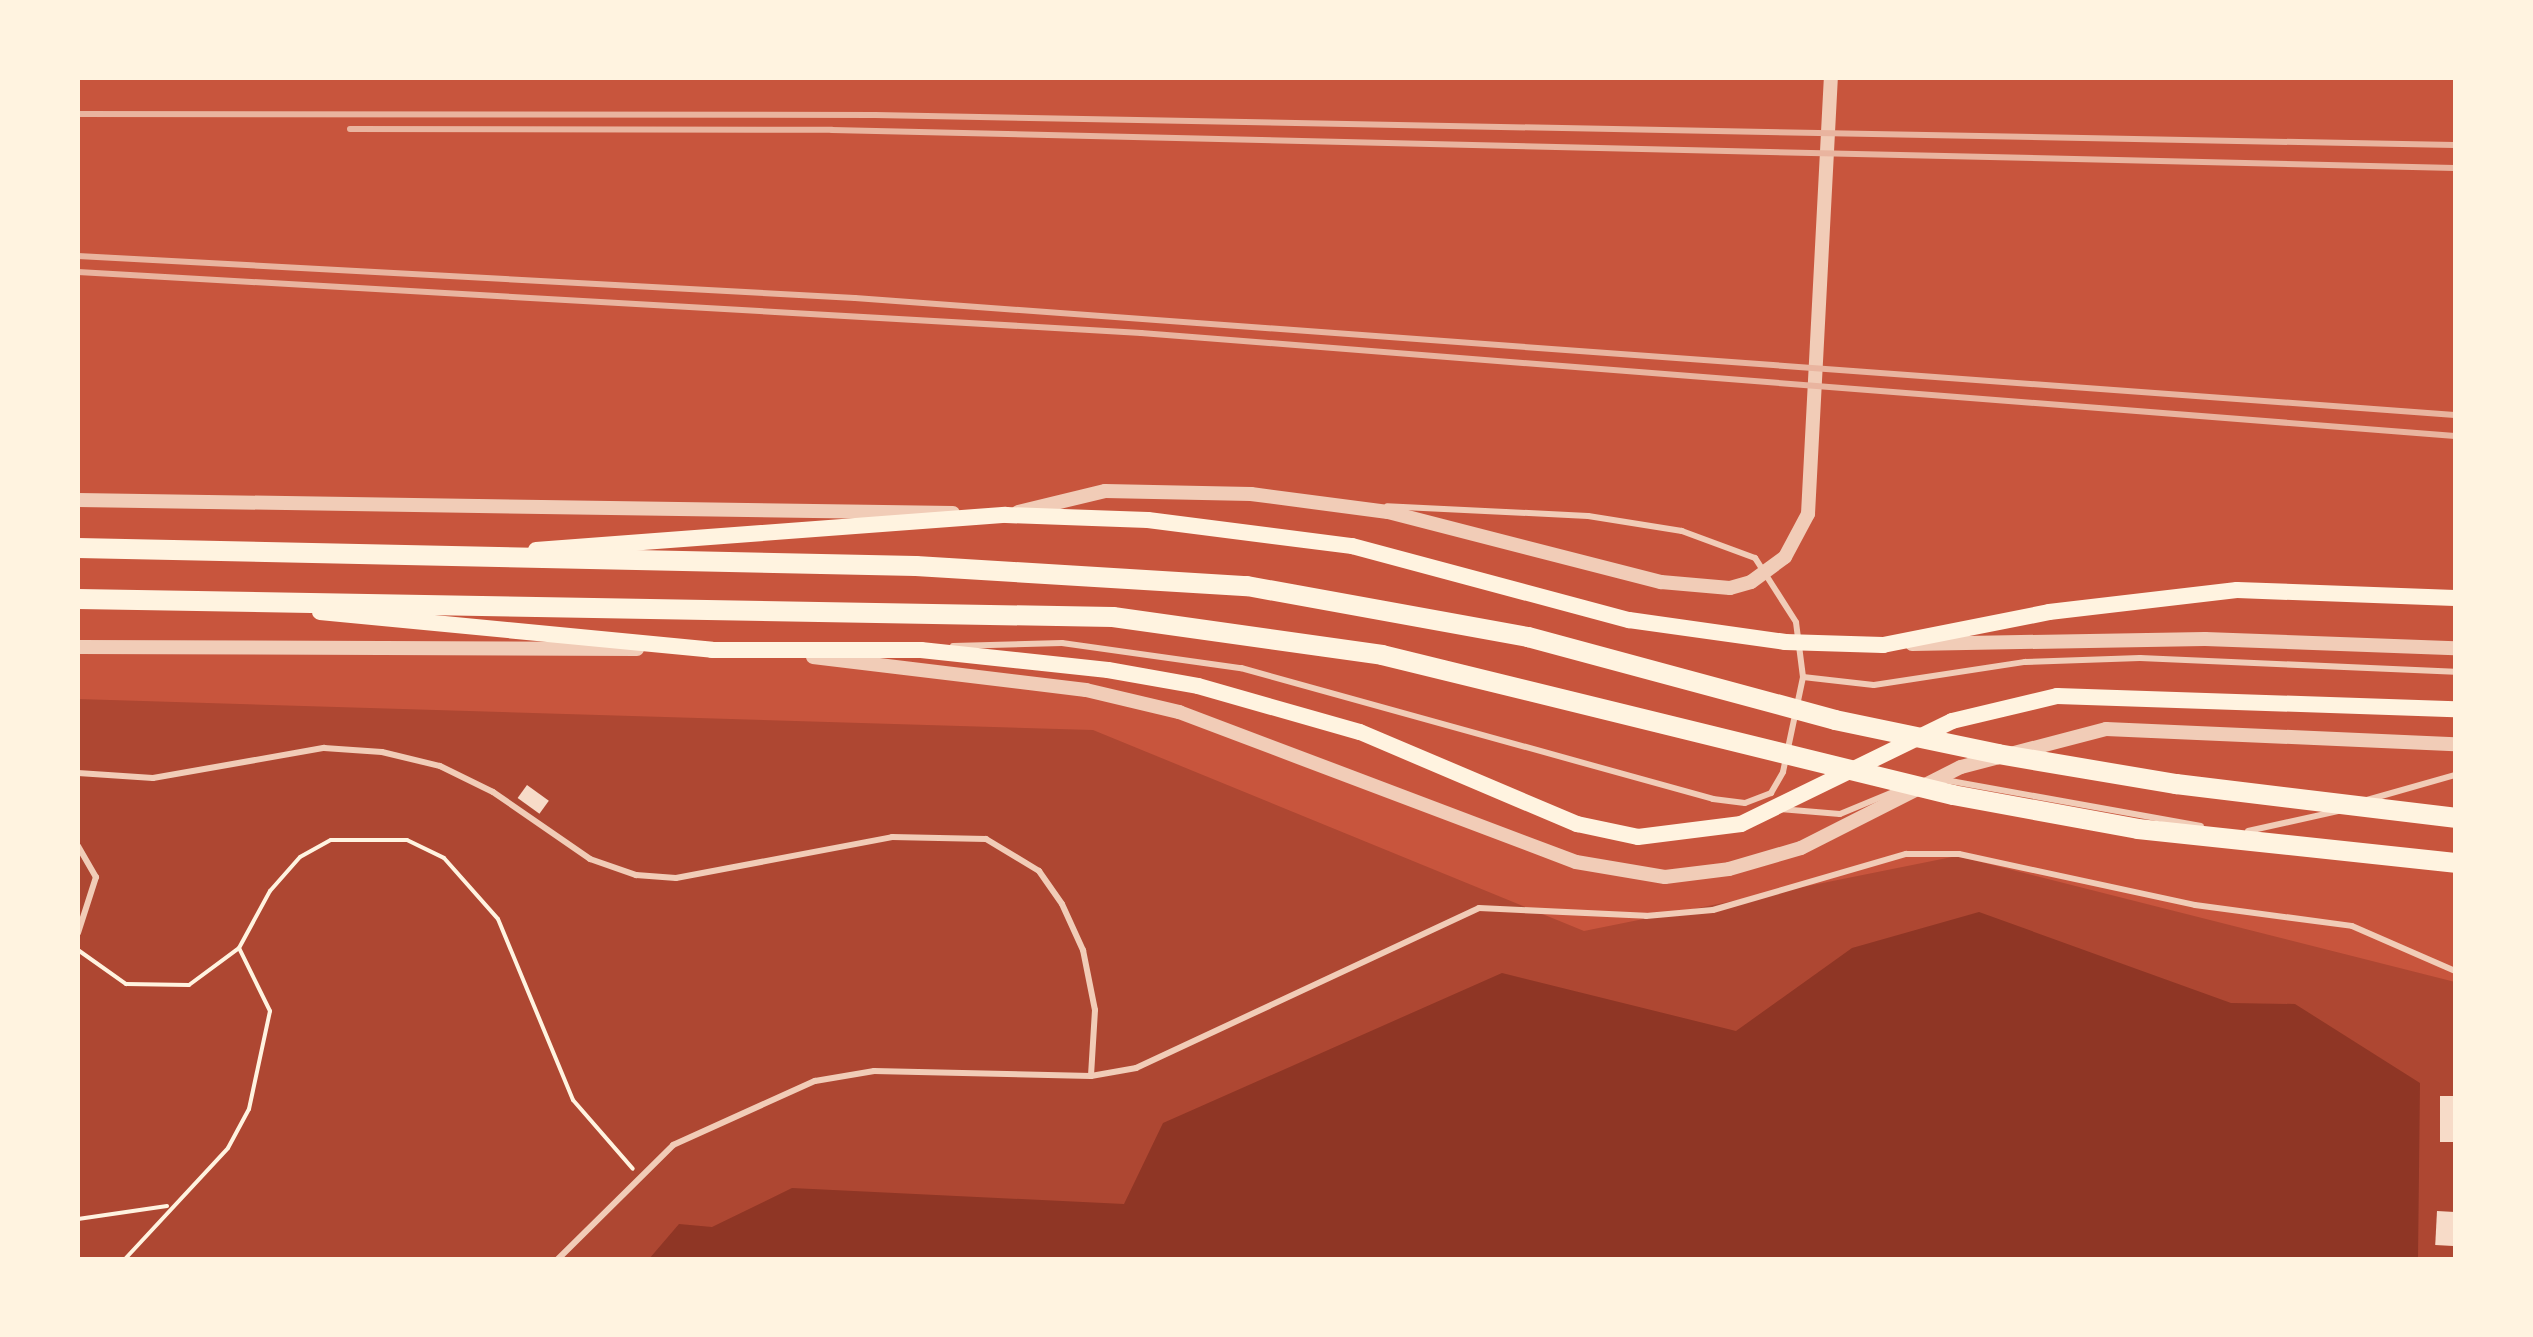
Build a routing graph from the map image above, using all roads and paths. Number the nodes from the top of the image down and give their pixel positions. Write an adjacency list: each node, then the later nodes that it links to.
1 (1831, 78): 3 (street)
2 (78, 500): 4 (street)
3 (1350, 507): 4 (street); 16 (lane)
4 (1006, 515): 6 (main road); 10 (main road)
5 (78, 548): 6 (main road)
6 (449, 556): 22 (main road)
7 (2455, 598): 10 (main road)
8 (78, 599): 9 (main road)
9 (199, 600): 13 (main road); 24 (main road)
10 (1883, 645): 12 (street)
11 (78, 647): 13 (street)
12 (2455, 648)
13 (712, 650): 14 (main road); 18 (street)
14 (921, 650): 17 (main road); 21 (lane)
15 (2455, 672): 16 (lane)
16 (1803, 677): 21 (lane)
17 (2455, 709)
18 (2455, 744)
19 (78, 773): 29 (lane)
20 (2455, 775): 21 (lane)
21 (1745, 803)
22 (2455, 818)
23 (78, 846): 25 (lane)
24 (2455, 863)
25 (78, 933)
26 (239, 948): 27 (path); 30 (path); 31 (path)
27 (78, 950)
28 (2455, 971): 29 (lane)
29 (1091, 1076): 30 (lane)
30 (639, 1175): 34 (lane)
31 (167, 1206): 32 (path); 33 (path)
32 (78, 1219)
33 (125, 1259)
34 (558, 1259)

